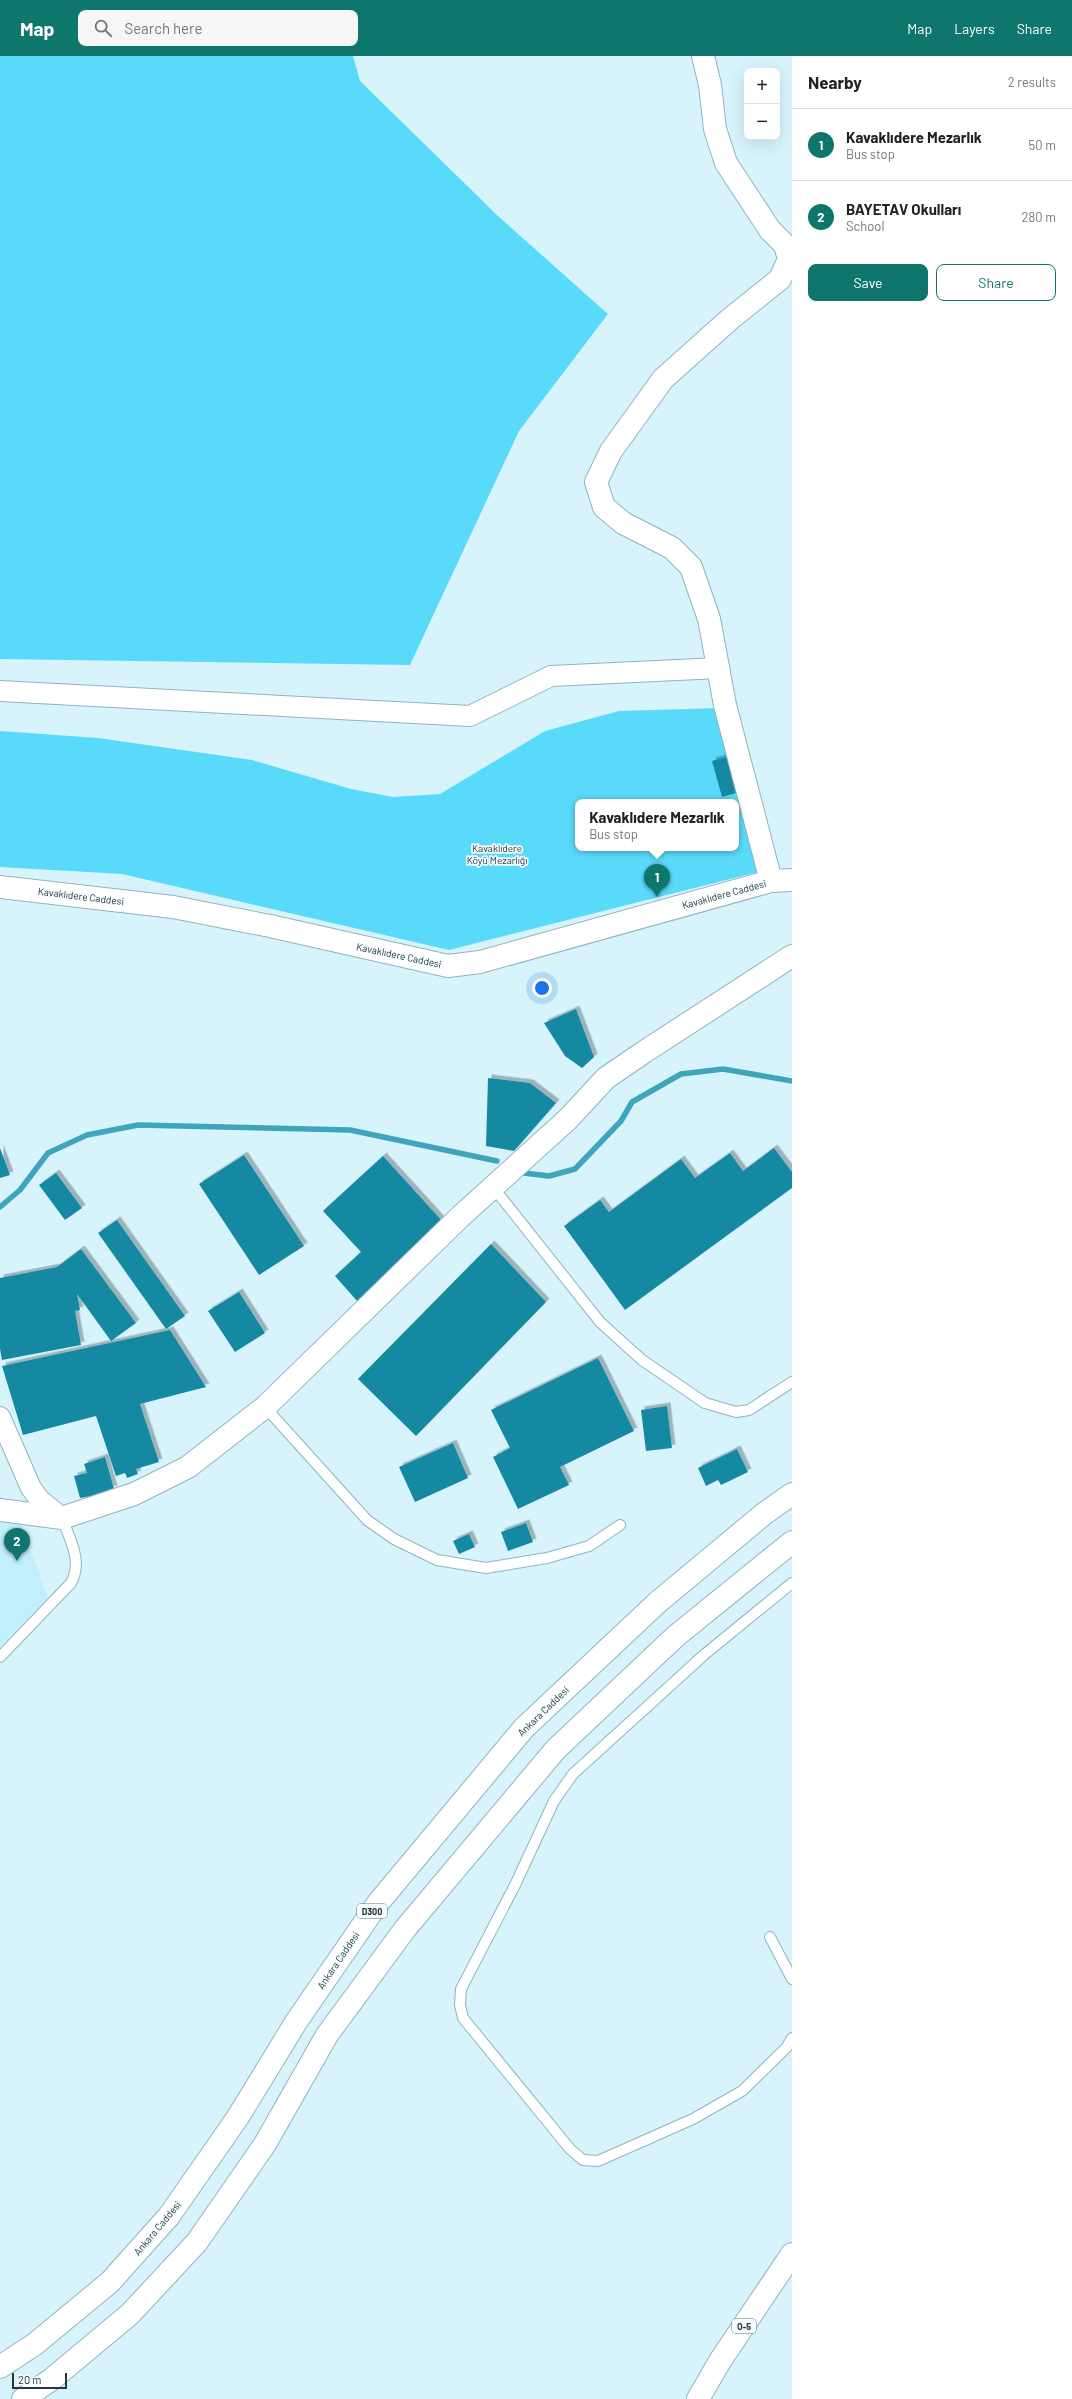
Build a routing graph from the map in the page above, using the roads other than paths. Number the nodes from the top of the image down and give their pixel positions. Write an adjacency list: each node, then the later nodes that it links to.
1 (703, 56): 2 (main road)
2 (790, 258): 3 (main road)
3 (719, 668): 4 (street); 5 (main road)
4 (0, 691)
5 (782, 881): 6 (main road, Kavaklıdere Caddesi)
6 (0, 887)
7 (792, 956): 8 (main road)
8 (494, 1187): 9 (lane); 10 (main road)
9 (792, 1382)
10 (265, 1407): 14 (main road); 15 (lane)
11 (0, 1417): 14 (street)
12 (792, 1494): 23 (main road, Ankara Caddesi / D300)
13 (0, 1510): 14 (main road)
14 (62, 1518): 18 (lane)
15 (620, 1525)
16 (792, 1542): 24 (main road)
17 (792, 1583): 21 (lane)
18 (0, 1657)
19 (770, 1937): 20 (lane)
20 (792, 1979)
21 (792, 2038)
22 (792, 2254): 25 (main road, O-5)
23 (0, 2367)
24 (23, 2399)
25 (698, 2399)

